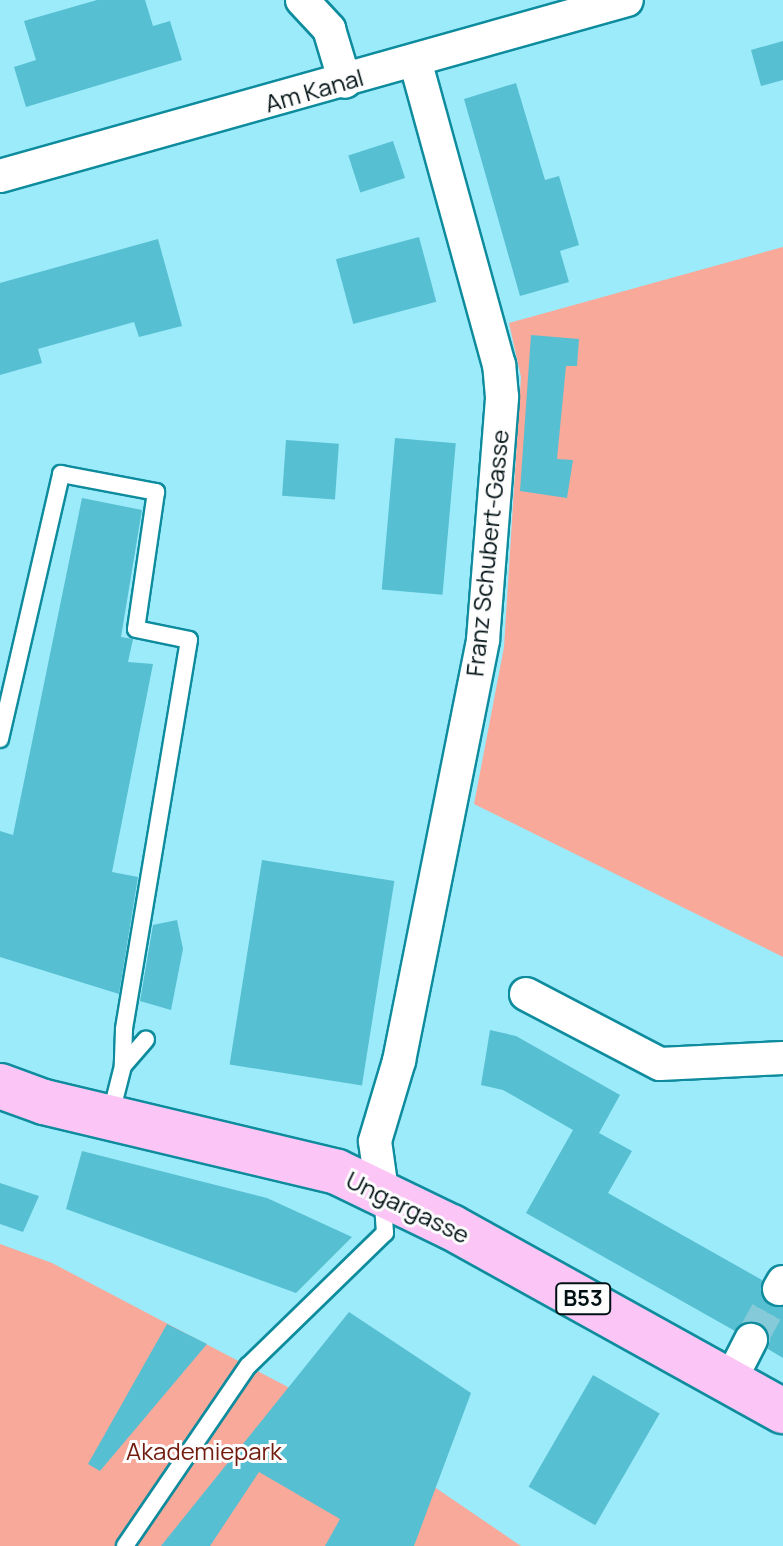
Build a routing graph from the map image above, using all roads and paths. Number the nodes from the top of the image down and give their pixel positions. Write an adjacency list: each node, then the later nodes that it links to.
1 (302, 0): 4 (street)
2 (627, 0): 3 (street, Am Kanal)
3 (415, 60): 4 (street, Am Kanal); 13 (street, Franz Schubert-Gasse)
4 (345, 82): 5 (street, Am Kanal)
5 (0, 176)
6 (0, 739): 10 (lane)
7 (526, 994): 9 (street)
8 (146, 1040): 10 (lane)
9 (783, 1058)
10 (123, 1066): 12 (lane)
11 (0, 1086): 12 (main road, Ungargasse / B53)
12 (110, 1118): 13 (main road, Ungargasse / B53)
13 (382, 1191): 15 (main road, Ungargasse / B53); 17 (lane)
14 (751, 1340): 15 (street)
15 (731, 1379): 16 (main road, Ungargasse / B53)
16 (783, 1411)
17 (125, 1546)

